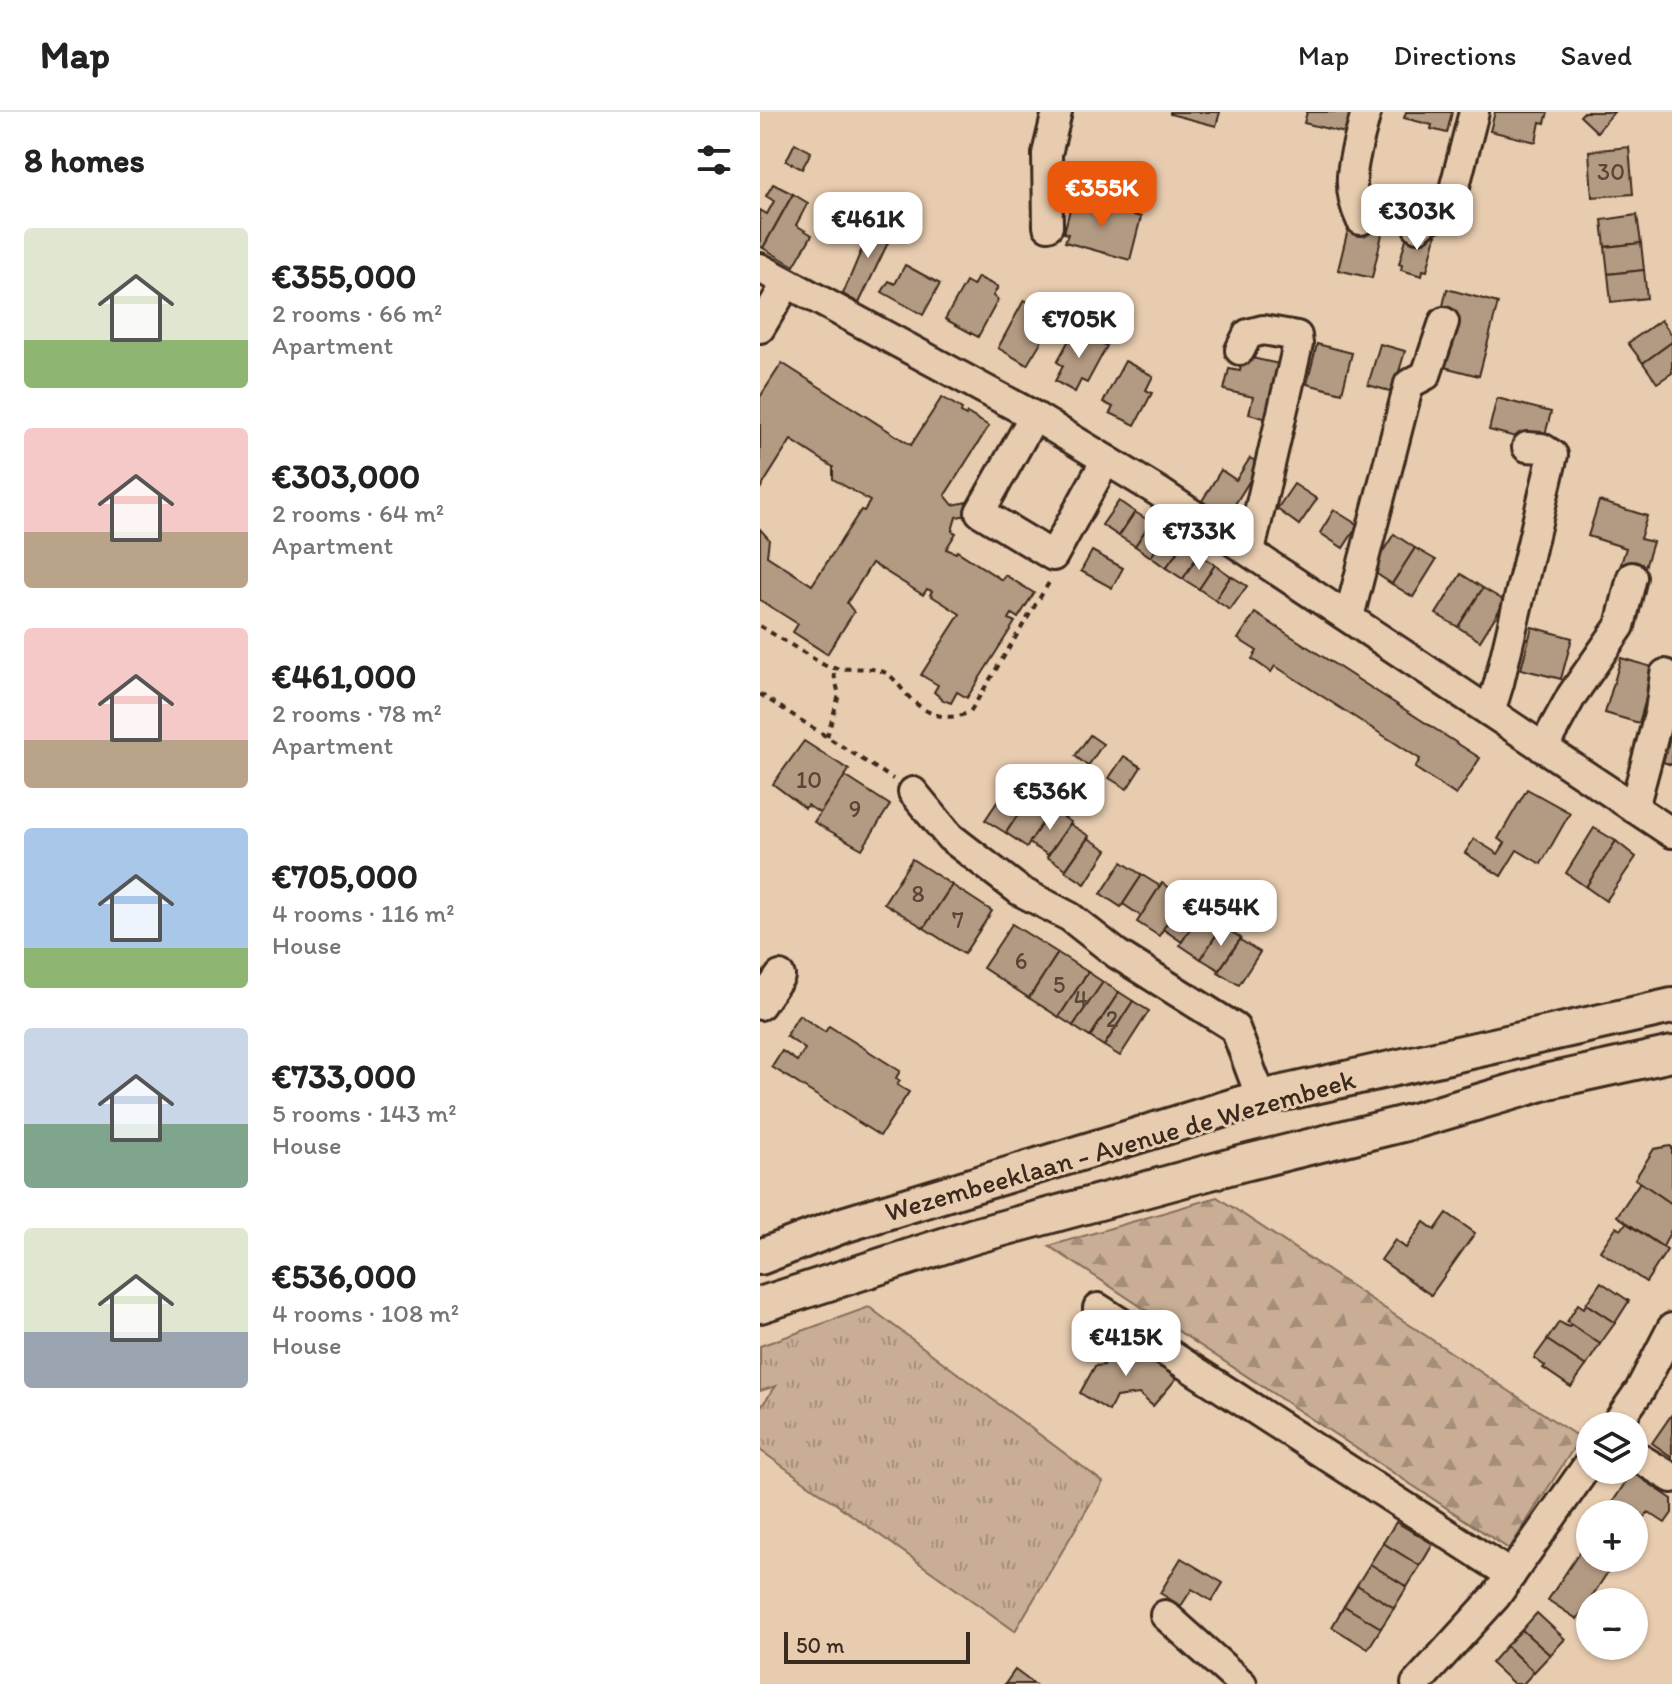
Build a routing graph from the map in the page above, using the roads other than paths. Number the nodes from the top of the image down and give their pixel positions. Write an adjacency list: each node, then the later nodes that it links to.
1 (1057, 112): 5 (street)
2 (1366, 112): 4 (street)
3 (1474, 112): 6 (street)
4 (1361, 220)
5 (1048, 226)
6 (1418, 227)
7 (760, 268): 8 (street)
8 (787, 283): 10 (street); 12 (street)
9 (1444, 322): 17 (street)
10 (760, 328)
11 (1240, 350): 15 (street)
12 (1034, 416): 14 (street); 14 (street)
13 (1527, 447): 19 (street)
14 (1106, 460): 15 (street)
15 (1250, 551): 17 (street)
16 (1632, 577): 20 (street)
17 (1349, 617): 19 (street)
18 (1665, 674): 22 (street)
19 (1490, 712): 20 (street)
20 (1543, 748): 22 (street)
21 (913, 792): 28 (street)
22 (1634, 808): 23 (street)
23 (1672, 833)
24 (780, 976): 25 (street)
25 (760, 1005)
26 (1672, 1006): 28 (main road, Wezembeeklaan - Avenue de Wezembeek)
27 (1672, 1054): 30 (main road, Wezembeeklaan - Avenue de Wezembeek)
28 (1261, 1098): 29 (main road, Wezembeeklaan - Avenue de Wezembeek)
29 (760, 1257)
30 (760, 1305)
31 (1098, 1308): 37 (street)
32 (1672, 1328): 33 (street)
33 (1625, 1412)
34 (1648, 1463): 35 (street)
35 (1672, 1478)
36 (1576, 1482): 37 (street)
37 (1511, 1575): 40 (street)
38 (1165, 1615): 39 (street)
39 (1242, 1684)
40 (1416, 1684)

